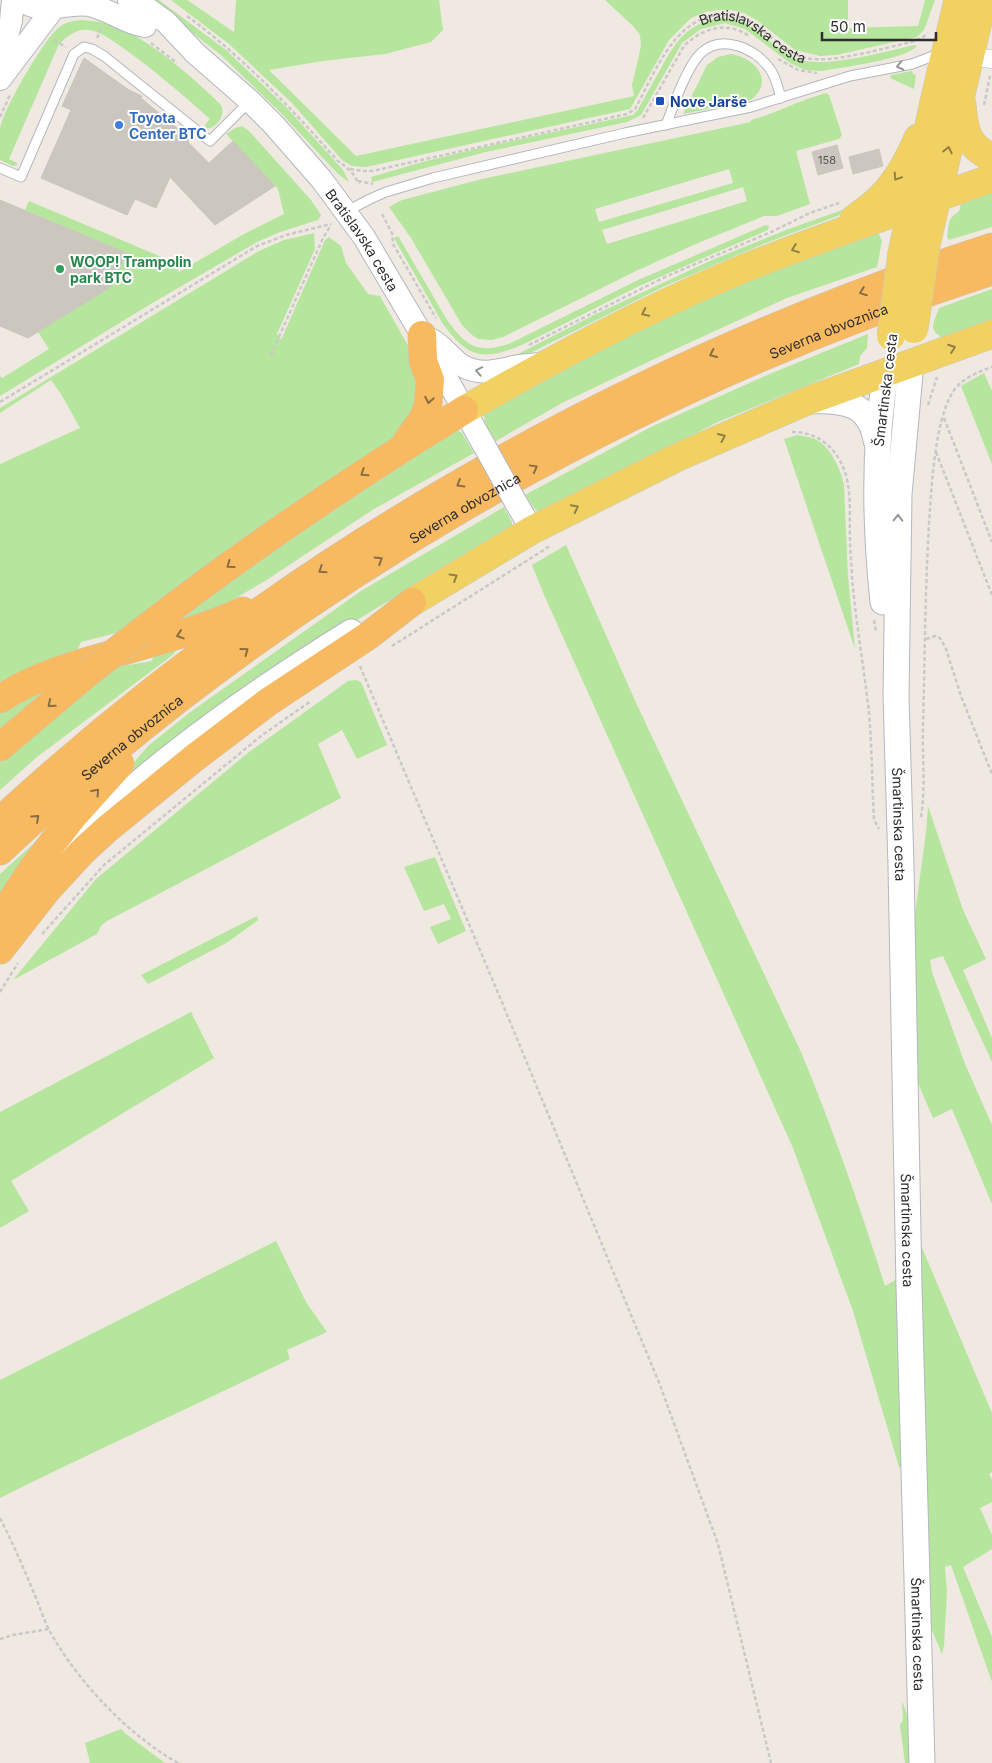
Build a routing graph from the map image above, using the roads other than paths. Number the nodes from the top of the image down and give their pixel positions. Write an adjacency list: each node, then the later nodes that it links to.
1 (13, 0): 8 (street)
2 (107, 0): 6 (street)
3 (958, 0): 7 (main road, Šmartinska cesta)
4 (983, 0): 7 (main road, Šmartinska cesta)
5 (41, 4): 6 (street); 8 (street)
6 (141, 14): 11 (street, Bratislavska cesta)
7 (966, 53): 9 (main road, Šmartinska cesta); 10 (lane, one-way to 10); 12 (main road, Šmartinska cesta)
8 (3, 70)
9 (963, 88): 14 (main road); 17 (main road, Šmartinska cesta, one-way to 9)
10 (781, 98): 13 (lane); 13 (lane)
11 (250, 101): 15 (lane); 18 (street, Bratislavska cesta)
12 (934, 102): 17 (main road, Šmartinska cesta); 19 (main road, one-way to 19)
13 (666, 125): 18 (lane)
14 (992, 157)
15 (0, 168)
16 (992, 178): 17 (main road)
17 (925, 202): 19 (main road); 23 (main road, Šmartinska cesta, bridge)
18 (335, 217): 22 (street, Bratislavska cesta)
19 (840, 232): 26 (main road, one-way to 26)
20 (992, 247): 33 (highway, Severna obvoznica, one-way to 33)
21 (992, 271): 36 (highway, Severna obvoznica, one-way to 21)
22 (429, 327): 26 (street, one-way to 22); 29 (street, Bratislavska cesta); 31 (highway, one-way to 31)
23 (903, 332): 25 (main road, Šmartinska cesta); 27 (main road, Šmartinska cesta)
24 (992, 334): 25 (main road, one-way to 24)
25 (911, 363): 27 (main road); 37 (main road, Šmartinska cesta, one-way to 25)
26 (544, 364): 29 (main road)
27 (886, 372): 28 (main road); 30 (main road, Šmartinska cesta)
28 (807, 401): 30 (main road); 32 (main road, one-way to 28)
29 (464, 410): 31 (highway); 32 (street, Bratislavska cesta, bridge)
30 (877, 444): 37 (main road, Šmartinska cesta)
31 (398, 450): 35 (highway, one-way to 35, bridge)
32 (542, 538): 34 (main road, one-way to 32)
33 (290, 591): 35 (highway, one-way to 35); 40 (highway, Severna obvoznica)
34 (412, 602): 42 (main road); 43 (highway)
35 (112, 654): 38 (highway); 39 (highway, one-way to 39, bridge)
36 (216, 672): 41 (highway, Severna obvoznica, one-way to 36); 42 (highway, one-way to 36)
37 (896, 696): 44 (main road, Šmartinska cesta)
38 (0, 699)
39 (0, 747)
40 (0, 820)
41 (0, 851)
42 (2, 917)
43 (10, 955)
44 (922, 1763)

